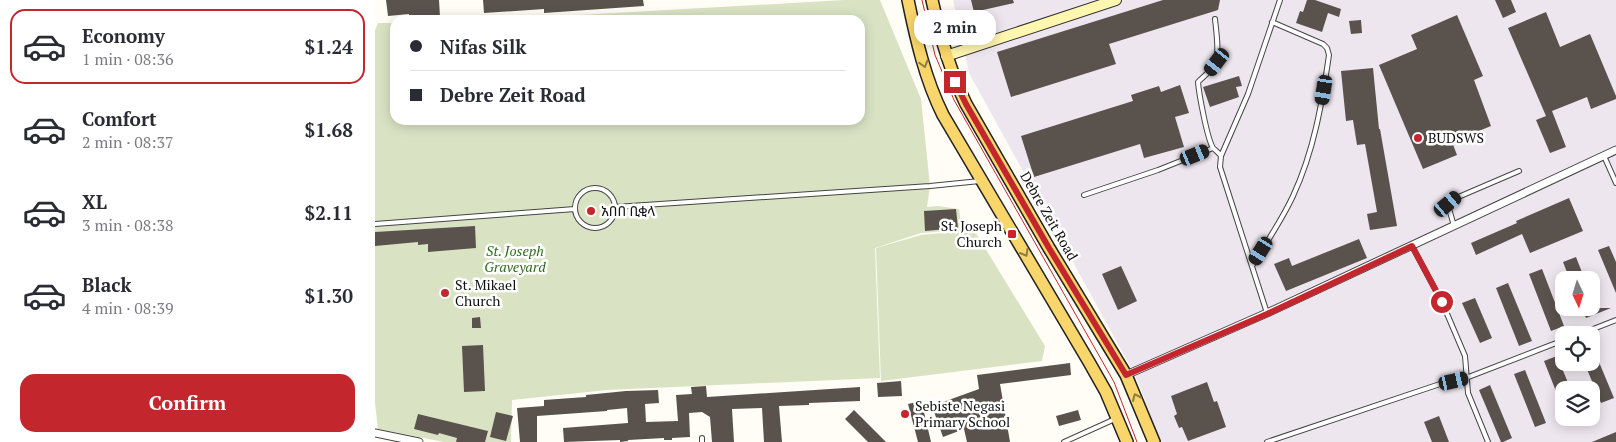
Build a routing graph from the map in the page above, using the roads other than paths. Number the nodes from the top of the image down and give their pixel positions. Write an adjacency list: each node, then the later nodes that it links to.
1 (908, 0): 13 (main road, one-way to 13)
2 (932, 0): 7 (main road, Debre Zeit Road)
3 (1116, 0): 7 (main road)
4 (1280, 0): 6 (lane)
5 (1215, 19): 8 (lane)
6 (1272, 22): 10 (lane); 21 (lane)
7 (946, 56): 26 (main road, Debre Zeit Road)
8 (1213, 148): 10 (lane); 15 (lane)
9 (1616, 150): 11 (street)
10 (1221, 156): 21 (lane)
11 (1604, 156): 14 (lane); 19 (street)
12 (1519, 171): 19 (lane)
13 (983, 180): 16 (lane); 28 (main road, one-way to 28)
14 (1616, 183)
15 (1084, 195)
16 (615, 207): 17 (lane); 17 (lane)
17 (575, 209): 18 (lane)
18 (375, 224)
19 (1453, 226): 20 (street)
20 (1412, 246): 22 (street); 27 (lane)
21 (1252, 266): 22 (lane)
22 (1267, 314): 26 (street)
23 (1616, 320): 24 (lane)
24 (1600, 326)
25 (1555, 343): 27 (lane)
26 (1126, 375): 33 (main road, Debre Zeit Road, one-way to 26)
27 (1466, 378): 34 (lane); 35 (lane)
28 (1117, 418): 31 (lane); 32 (main road)
29 (375, 432): 30 (street)
30 (419, 442)
31 (1064, 442)
32 (1127, 442)
33 (1154, 442)
34 (1267, 442)
35 (1487, 442)

